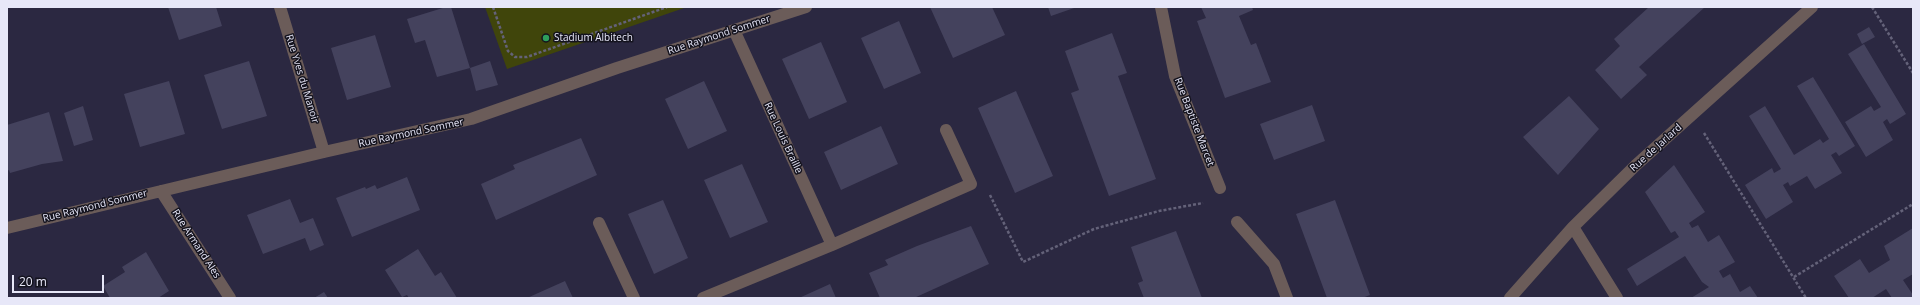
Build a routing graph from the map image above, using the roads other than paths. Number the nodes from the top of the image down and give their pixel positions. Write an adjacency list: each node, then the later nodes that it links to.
1 (280, 7): 7 (street, Rue Yves du Manoir)
2 (806, 7): 5 (street, Rue Raymond Sommer)
3 (1161, 7): 8 (street, Rue Baptiste Marcet)
4 (1812, 7): 12 (street, Rue de Jarlard)
5 (734, 30): 7 (street, Rue Raymond Sommer); 14 (street, Rue Louis Braille)
6 (946, 130): 14 (street)
7 (324, 152): 9 (street, Rue Raymond Sommer)
8 (1220, 188)
9 (161, 191): 13 (street, Rue Raymond Sommer); 15 (street, Rue Armand Ales)
10 (1237, 222): 18 (street)
11 (599, 223): 16 (street)
12 (1573, 227): 19 (street, Rue de Jarlard); 20 (street)
13 (7, 228)
14 (832, 245): 17 (street)
15 (230, 298)
16 (634, 298)
17 (703, 298)
18 (1287, 298)
19 (1510, 298)
20 (1617, 298)

